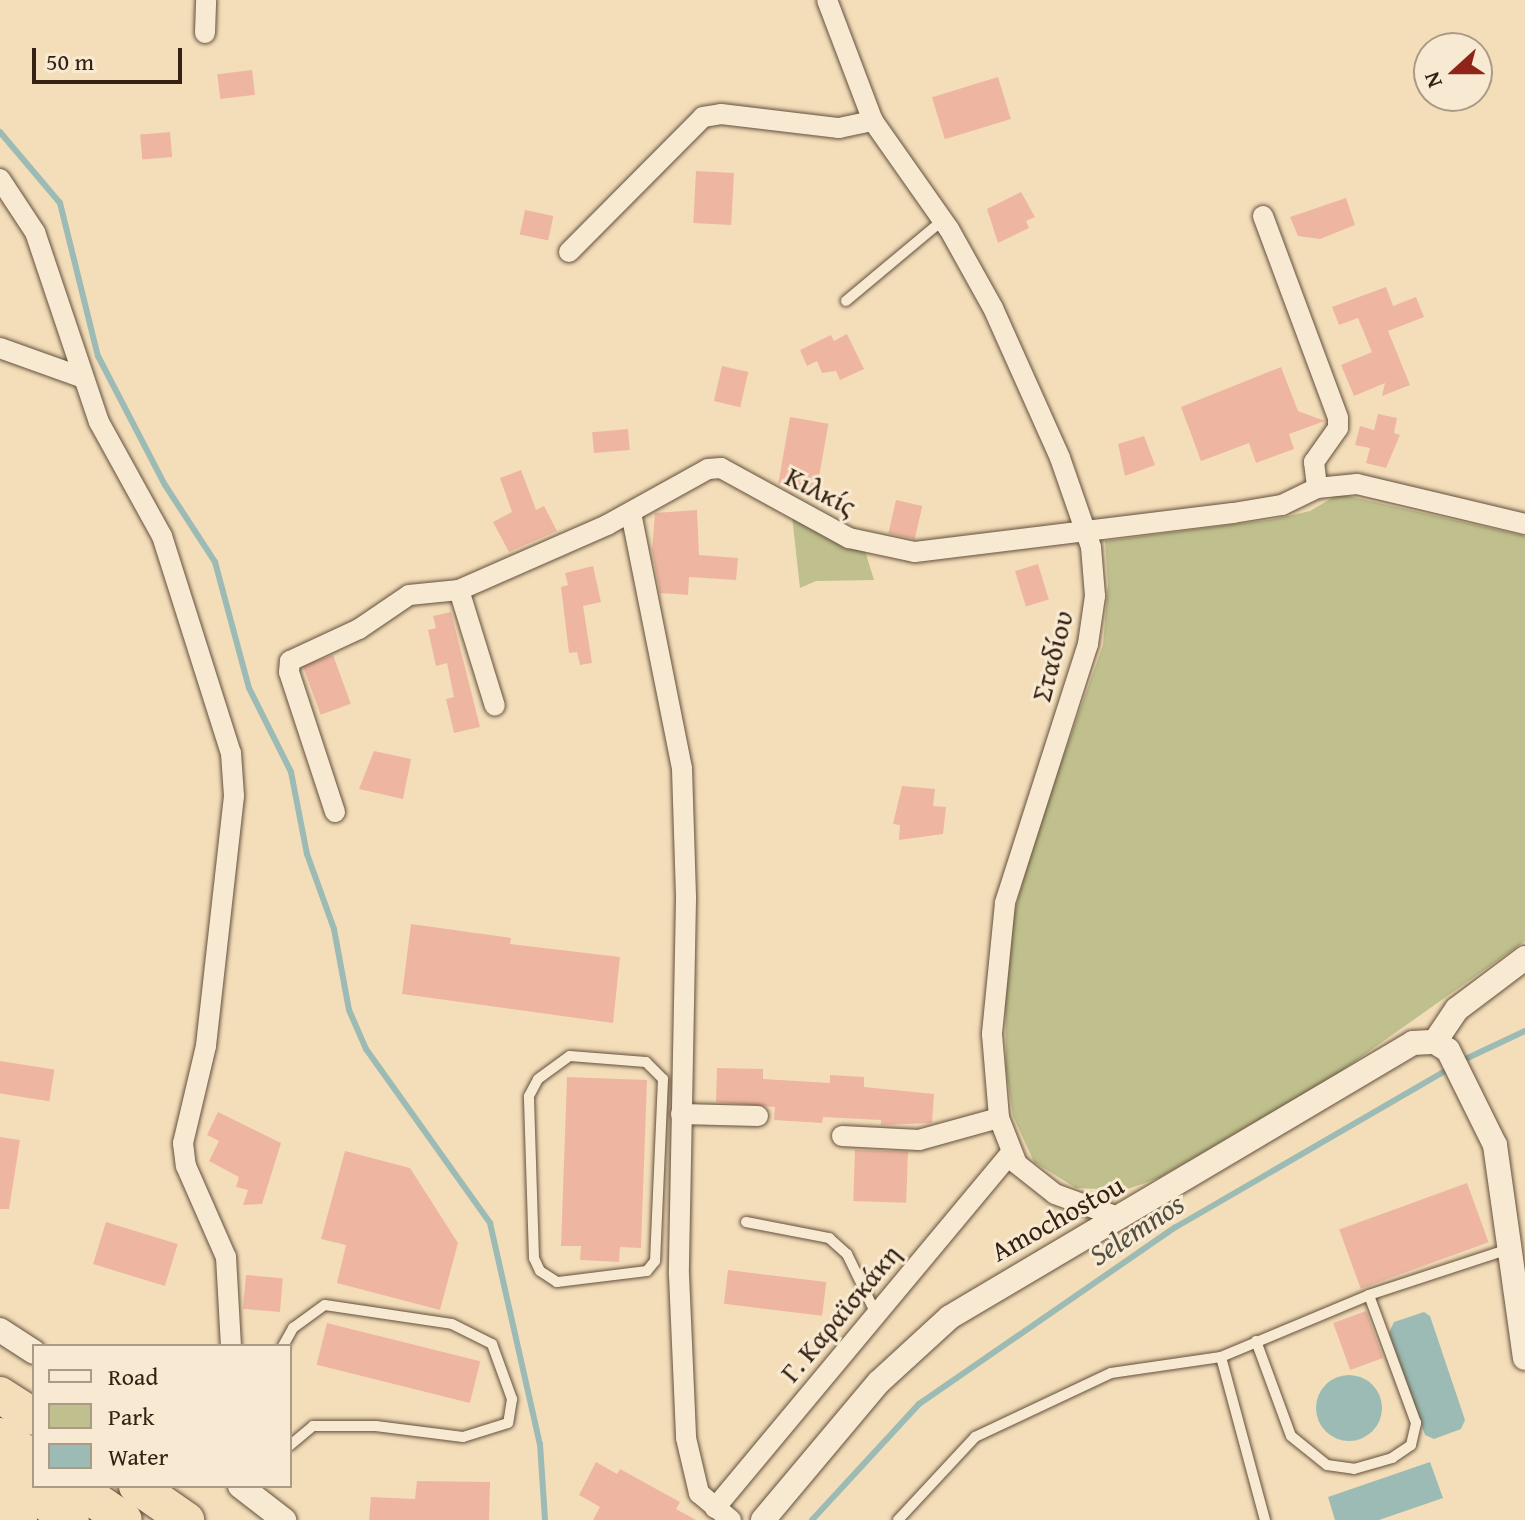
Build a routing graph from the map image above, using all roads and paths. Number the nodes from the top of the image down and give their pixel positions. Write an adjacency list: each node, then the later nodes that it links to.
1 (206, 0): 3 (street)
2 (827, 0): 4 (street, Σταδίου)
3 (205, 33)
4 (873, 121): 7 (street, Σταδίου); 8 (street)
5 (0, 179): 11 (street)
6 (1263, 216): 12 (street)
7 (943, 220): 9 (lane); 15 (street, Σταδίου)
8 (569, 252)
9 (846, 301)
10 (0, 348): 11 (street)
11 (81, 377): 35 (street)
12 (1317, 488): 14 (street, Κιλκίς); 15 (street, Κιλκίς)
13 (631, 513): 15 (street, Κιλκίς); 16 (street, Κιλκίς); 21 (street)
14 (1525, 524)
15 (1086, 528): 23 (street, Σταδίου)
16 (459, 590): 17 (street); 18 (street, Κιλκίς)
17 (495, 706)
18 (335, 812)
19 (1525, 958): 20 (street)
20 (1442, 1046): 28 (street, Amochostou); 30 (street)
21 (681, 1114): 22 (street); 26 (street)
22 (758, 1116)
23 (999, 1118): 24 (street); 25 (street, Σταδίου)
24 (842, 1136)
25 (1010, 1154): 28 (street, Σταδίου); 32 (street, Γ. Καραϊσκάκη)
26 (682, 1166): 27 (lane); 50 (street)
27 (661, 1180): 27 (lane)
28 (1118, 1217): 56 (street, Amochostou)
29 (746, 1222): 32 (lane)
30 (1511, 1248): 31 (lane); 39 (street)
31 (1369, 1295): 34 (lane); 34 (lane)
32 (875, 1312): 50 (street, Γ. Καραϊσκάκη)
33 (0, 1330): 37 (street)
34 (1256, 1341): 38 (lane)
35 (231, 1344)
36 (284, 1344): 43 (lane)
37 (32, 1351)
38 (1221, 1357): 57 (lane); 58 (lane)
39 (1525, 1358)
40 (0, 1395): 41 (highway)
41 (32, 1416)
42 (0, 1436): 44 (highway)
43 (292, 1443)
44 (32, 1458)
45 (0, 1471): 52 (highway)
46 (77, 1488): 53 (highway)
47 (140, 1488): 54 (highway)
48 (247, 1488): 55 (street)
49 (0, 1507): 51 (highway)
50 (723, 1514)
51 (19, 1520)
52 (71, 1520)
53 (124, 1520)
54 (186, 1520)
55 (284, 1520)
56 (763, 1520)
57 (898, 1520)
58 (1265, 1520)

